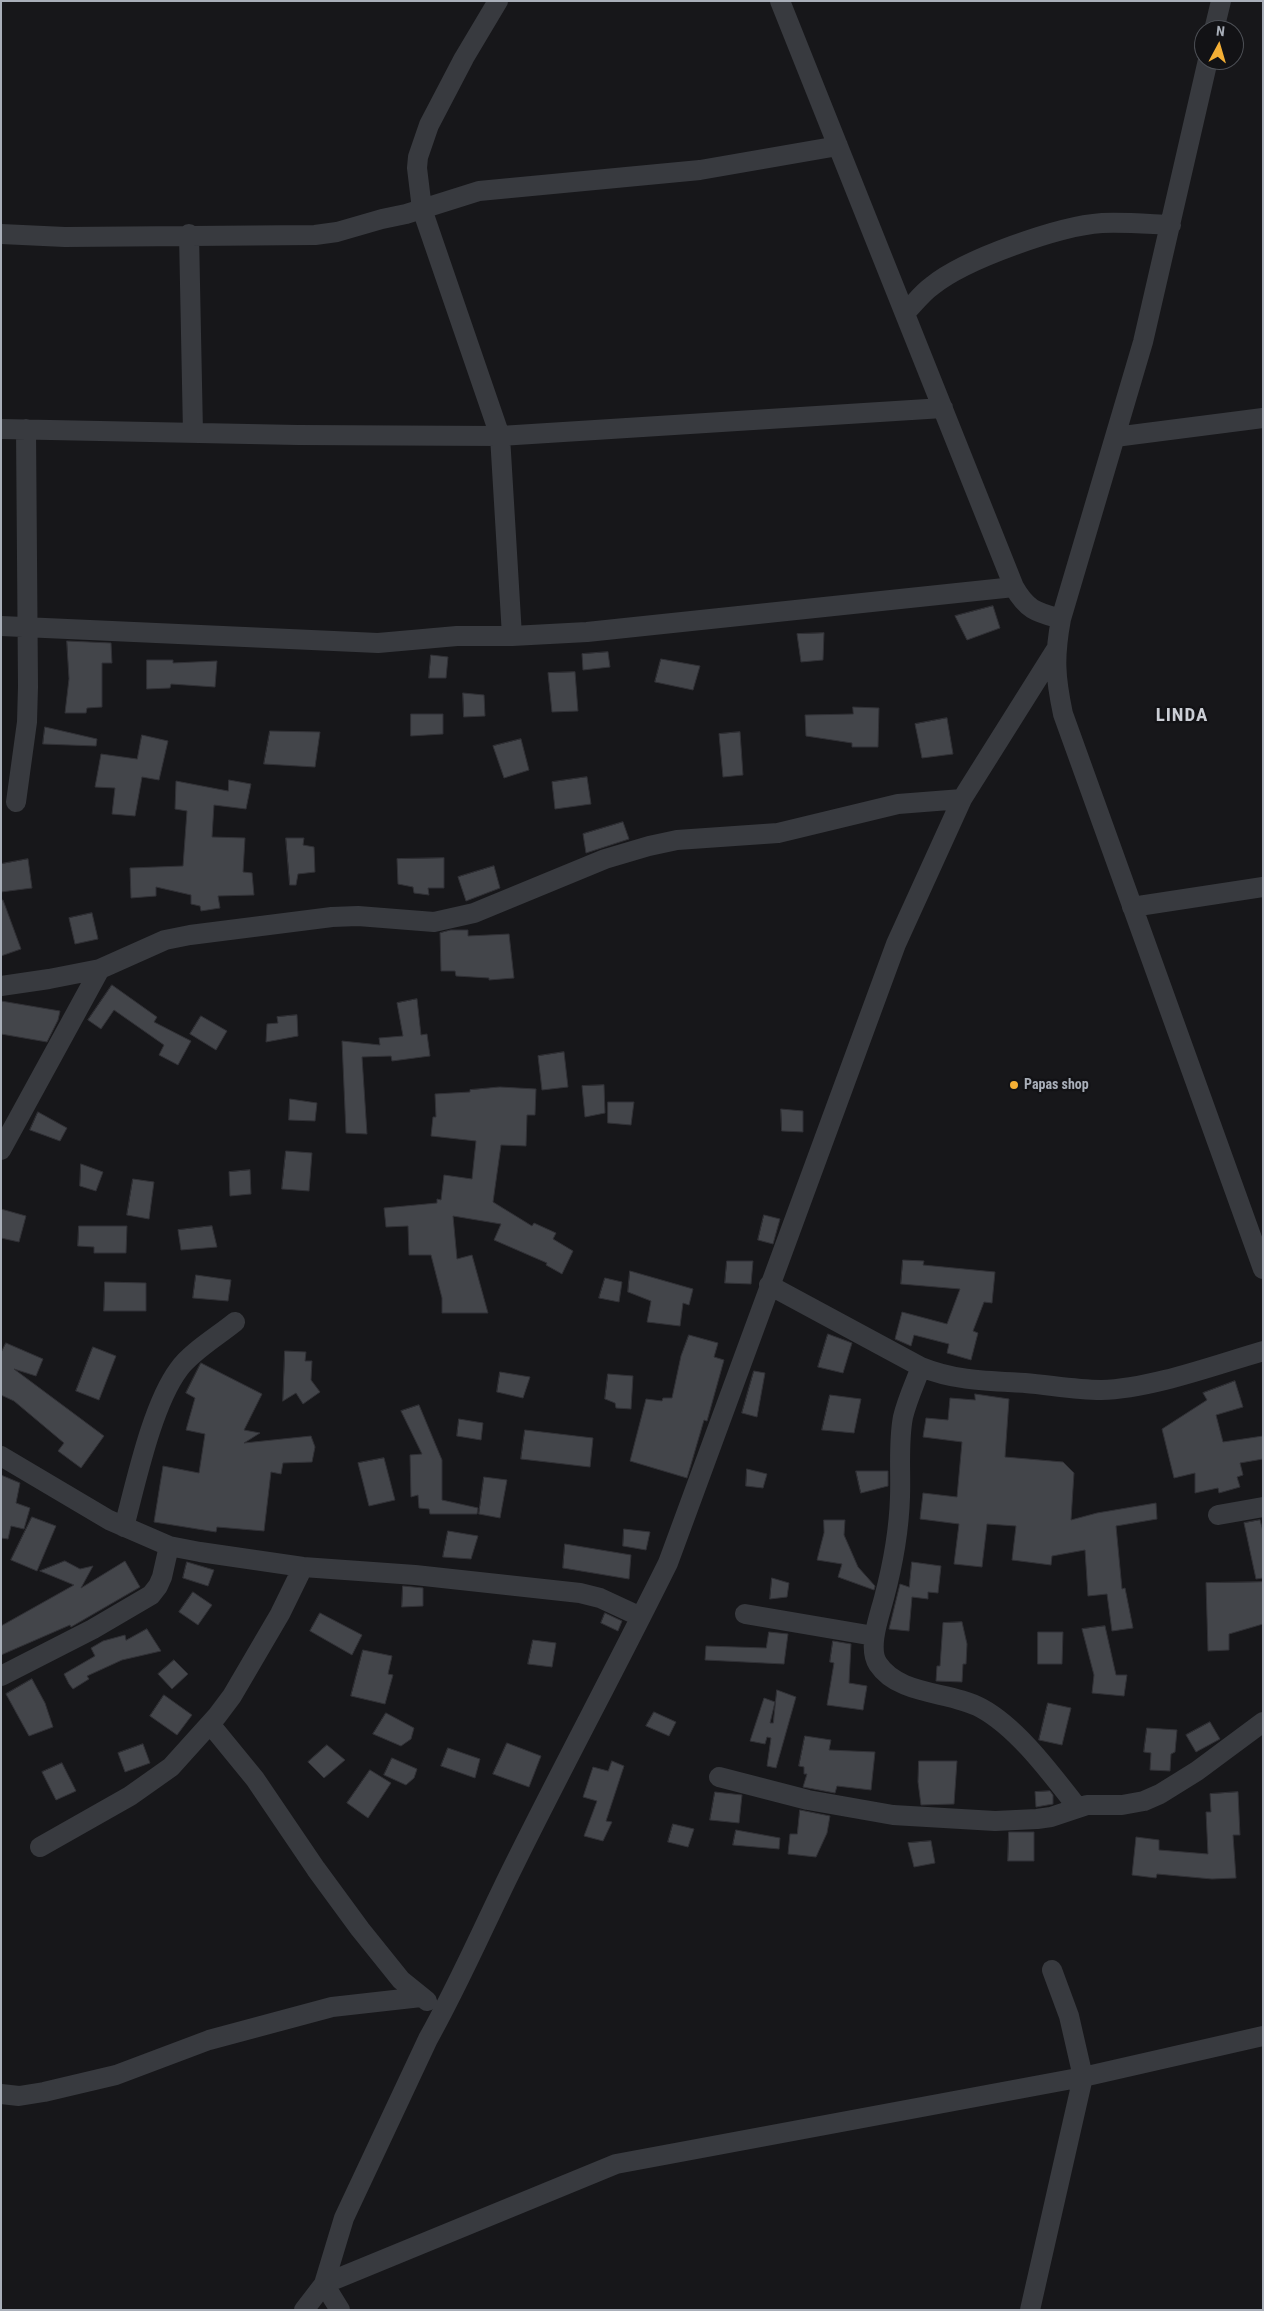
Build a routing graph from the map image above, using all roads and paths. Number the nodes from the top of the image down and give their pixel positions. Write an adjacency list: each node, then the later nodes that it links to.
1 (498, 1): 7 (street)
2 (780, 1): 6 (street)
3 (1221, 1): 4 (street)
4 (1216, 20)
5 (1206, 70): 8 (street)
6 (838, 146): 7 (street); 11 (street)
7 (422, 209): 10 (street); 17 (street)
8 (1171, 226): 11 (street); 18 (street)
9 (1, 234): 10 (street)
10 (189, 234): 16 (street)
11 (905, 313): 12 (street)
12 (943, 408): 17 (street); 19 (street)
13 (1263, 418): 18 (street)
14 (1, 429): 15 (street)
15 (26, 429): 16 (street); 22 (street)
16 (193, 433): 17 (street)
17 (500, 436): 23 (street)
18 (1115, 436): 20 (street)
19 (1014, 587): 20 (street); 23 (street)
20 (1061, 619): 24 (street)
21 (1, 626): 22 (street)
22 (27, 626): 23 (street); 26 (street)
23 (512, 636)
24 (1055, 651): 25 (street); 28 (street)
25 (962, 799): 29 (street); 33 (street)
26 (16, 802)
27 (1263, 887): 28 (street)
28 (1132, 907): 32 (street)
29 (100, 968): 30 (street); 31 (street)
30 (1, 986)
31 (1, 1150)
32 (1263, 1269)
33 (769, 1285): 36 (street); 44 (street)
34 (235, 1322): 40 (street)
35 (1263, 1351): 36 (street)
36 (921, 1367): 45 (street)
37 (1, 1456): 40 (street)
38 (1263, 1507): 39 (street)
39 (1218, 1515)
40 (124, 1527): 41 (street)
41 (169, 1546): 42 (street); 46 (street)
42 (303, 1567): 44 (street); 48 (street)
43 (745, 1614): 45 (street)
44 (642, 1617): 54 (street)
45 (874, 1636): 50 (street)
46 (1, 1676)
47 (1263, 1722): 50 (street)
48 (210, 1724): 51 (street); 53 (street)
49 (719, 1777): 50 (street)
50 (1078, 1808)
51 (40, 1847)
52 (1052, 1970): 56 (street)
53 (421, 1997): 54 (street); 57 (street)
54 (443, 2011): 58 (street)
55 (1263, 2036): 56 (street)
56 (1083, 2077): 58 (street); 61 (street)
57 (2, 2098)
58 (324, 2284): 59 (street); 60 (street)
59 (304, 2310)
60 (340, 2310)
61 (1030, 2310)

